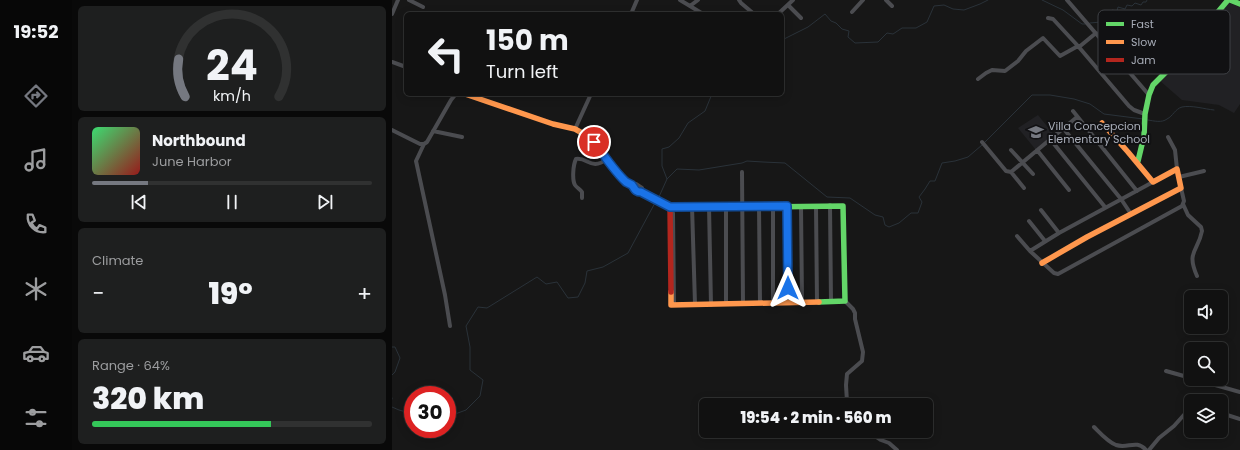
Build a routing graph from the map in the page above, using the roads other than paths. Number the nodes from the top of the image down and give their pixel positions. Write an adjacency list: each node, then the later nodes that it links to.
1 (398, 0): 23 (street)
2 (409, 0): 14 (street)
3 (637, 0): 18 (street)
4 (680, 0): 15 (street)
5 (698, 0): 15 (street)
6 (739, 0): 20 (street)
7 (793, 0): 13 (street)
8 (863, 0): 22 (street)
9 (886, 0): 16 (street)
10 (1067, 0): 26 (street)
11 (1229, 0): 12 (street); 17 (street)
12 (1238, 2)
13 (788, 5): 21 (street); 24 (street)
14 (423, 6)
15 (690, 6): 19 (street)
16 (892, 6)
17 (1221, 10)
18 (632, 12)
19 (700, 12)
20 (751, 12)
21 (780, 12)
22 (852, 12)
23 (392, 14)
24 (801, 18)
25 (1048, 18): 28 (street)
26 (1096, 33): 27 (street); 28 (street)
27 (1098, 35)
28 (1079, 47): 31 (street); 35 (street)
29 (392, 62): 30 (street)
30 (404, 66)
31 (1098, 69)
32 (1102, 74): 42 (street)
33 (1131, 74): 36 (street)
34 (1164, 74): 36 (street)
35 (978, 79)
36 (1149, 95): 42 (street)
37 (454, 96): 47 (street)
38 (471, 96): 44 (street)
39 (590, 96): 44 (street)
40 (1074, 111): 41 (street)
41 (1077, 117): 45 (street); 68 (street)
42 (1145, 117): 57 (street)
43 (1102, 123): 57 (street)
44 (575, 128): 55 (street)
45 (1063, 128): 50 (street); 70 (street)
46 (392, 130): 51 (street)
47 (432, 131): 48 (street); 51 (street)
48 (462, 136)
49 (1168, 137): 58 (street)
50 (1050, 139): 54 (street); 83 (street)
51 (424, 144): 104 (street)
52 (984, 144): 61 (street)
53 (1011, 150): 56 (street)
54 (1037, 150): 56 (street); 67 (street)
55 (607, 159): 69 (street); 80 (street)
56 (1023, 162): 61 (street); 62 (street)
57 (1138, 162): 64 (street)
58 (1177, 169): 63 (street); 64 (street)
59 (1204, 171): 63 (street)
60 (742, 172): 82 (street)
61 (1011, 172): 65 (street)
62 (1033, 174)
63 (1179, 177): 66 (street)
64 (1153, 182): 68 (street)
65 (1024, 188)
66 (1181, 188): 71 (street); 85 (street)
67 (1069, 190)
68 (1137, 191): 70 (street)
69 (582, 198)
70 (1121, 199): 83 (street); 85 (street)
71 (1183, 204): 91 (street); 92 (street)
72 (830, 205): 79 (street); 93 (street); 98 (street)
73 (692, 206): 74 (street); 80 (street); 101 (street)
74 (709, 206): 81 (street); 103 (street)
75 (759, 206): 76 (street); 82 (street); 100 (street)
76 (773, 206): 77 (street); 94 (street)
77 (787, 206): 78 (street); 95 (street)
78 (801, 206): 79 (street); 96 (street)
79 (816, 206): 97 (street)
80 (671, 207): 101 (street)
81 (726, 207): 82 (street); 102 (street)
82 (742, 207): 99 (street)
83 (1105, 207): 87 (street)
84 (1041, 210): 87 (street)
85 (1131, 214): 91 (street)
86 (1029, 221): 89 (street)
87 (1059, 233): 89 (street)
88 (1017, 236): 90 (street)
89 (1045, 241): 90 (street)
90 (1030, 251): 91 (street)
91 (1042, 263)
92 (1196, 276)
93 (845, 301): 98 (street); 109 (street)
94 (773, 302): 95 (street); 100 (street)
95 (788, 302): 96 (street)
96 (802, 302): 97 (street)
97 (817, 302): 98 (street)
98 (831, 302)
99 (744, 303): 100 (street); 102 (street)
100 (760, 303)
101 (695, 304): 103 (street)
102 (726, 304): 103 (street)
103 (711, 305)
104 (450, 326)
105 (1166, 371): 106 (street)
106 (1184, 376)
107 (1219, 386): 108 (street)
108 (1240, 392)
109 (847, 398)
110 (1184, 415): 116 (street)
111 (1228, 415): 112 (street)
112 (1240, 418)
113 (1094, 427): 116 (street)
114 (878, 438): 115 (street)
115 (897, 450)
116 (1148, 450)

